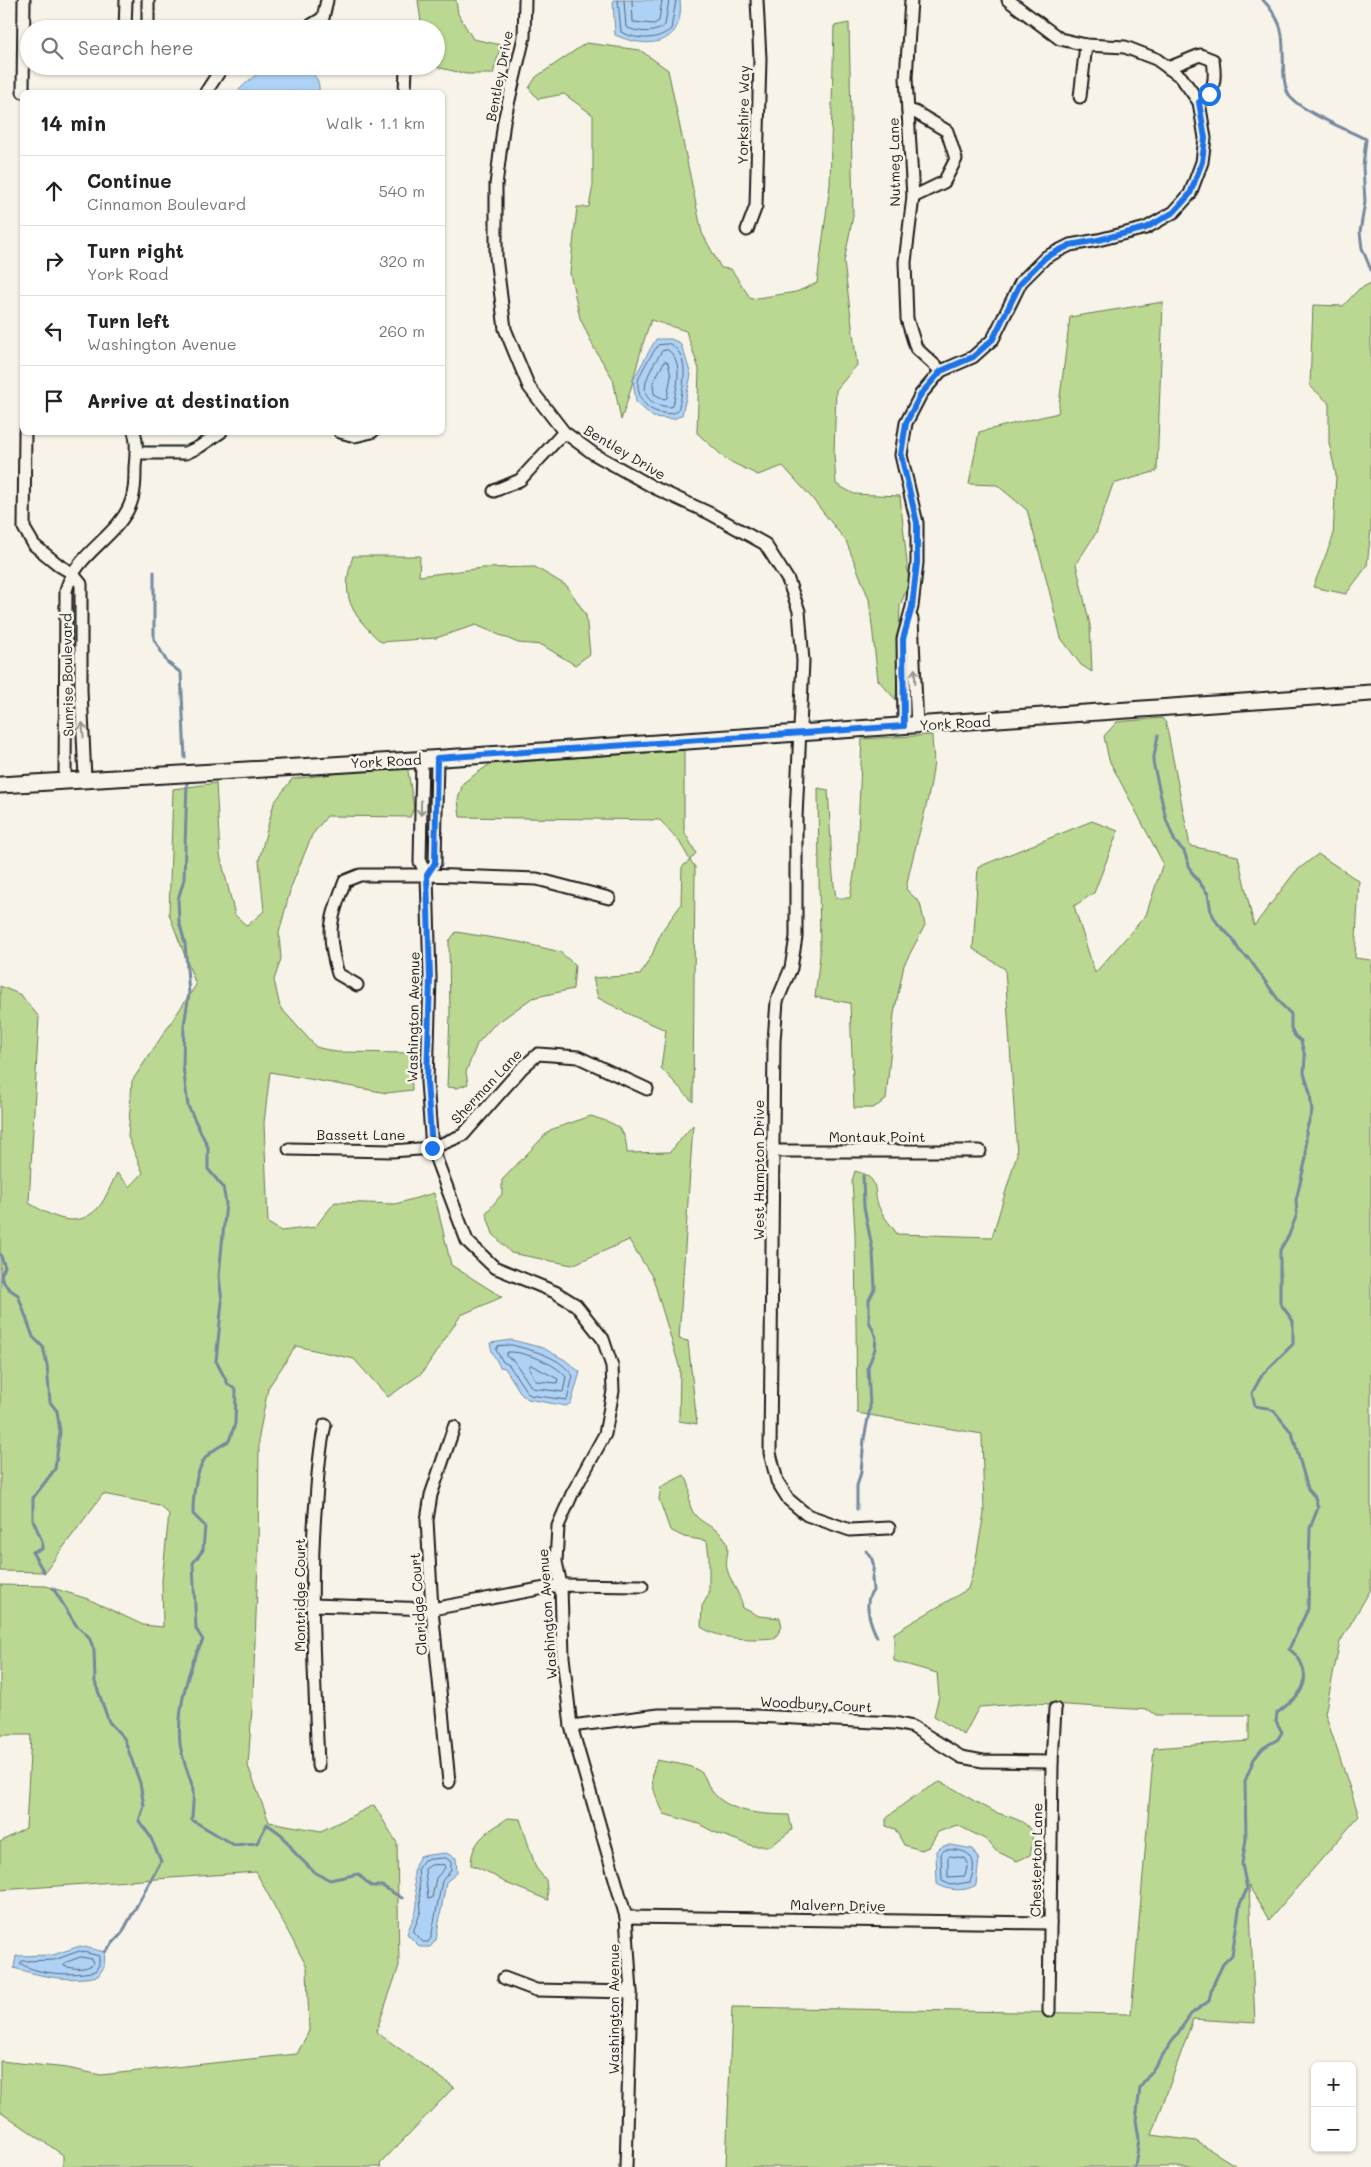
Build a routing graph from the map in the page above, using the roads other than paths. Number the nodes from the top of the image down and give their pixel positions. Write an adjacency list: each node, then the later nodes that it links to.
1 (24, 0): 9 (street)
2 (126, 0): 10 (street)
3 (148, 0): 11 (street)
4 (327, 0): 12 (street)
5 (525, 0): 27 (street, Bentley Drive)
6 (757, 0): 25 (street, Yorkshire Way)
7 (911, 0): 23 (street, Nutmeg Lane)
8 (1008, 0): 13 (street)
9 (25, 20)
10 (125, 20)
11 (148, 20)
12 (320, 20)
13 (1086, 45): 14 (street); 21 (street)
14 (1168, 68): 22 (street); 22 (street)
15 (24, 75): 18 (street)
16 (217, 75): 19 (street)
17 (406, 75): 20 (street)
18 (23, 90)
19 (207, 90)
20 (406, 90)
21 (1080, 97)
22 (1199, 102): 26 (street)
23 (908, 110): 24 (street, Nutmeg Lane); 24 (street)
24 (913, 197): 26 (street, Nutmeg Lane)
25 (747, 230)
26 (941, 371): 35 (street)
27 (564, 432): 32 (street); 36 (street, Bentley Drive)
28 (25, 435): 33 (street)
29 (134, 435): 31 (street, Sunrise Boulevard)
30 (217, 435): 31 (street)
31 (136, 453): 33 (street, Sunrise Boulevard)
32 (494, 491)
33 (72, 573): 39 (street, Sunrise Boulevard, one-way to 33); 40 (street, Sunrise Boulevard)
34 (1371, 693): 35 (street, York Road)
35 (910, 725): 36 (street, York Road)
36 (799, 732): 37 (street, York Road); 48 (street, West Hampton Drive)
37 (437, 758): 38 (street, York Road); 42 (street, Washington Avenue)
38 (422, 759): 39 (street, York Road); 42 (street, Washington Avenue, one-way to 42)
39 (85, 779): 40 (street, York Road)
40 (65, 780): 41 (street, York Road)
41 (0, 785)
42 (427, 875): 43 (street); 44 (street); 47 (street, Washington Avenue)
43 (610, 898)
44 (357, 985)
45 (647, 1089): 47 (street, Sherman Lane)
46 (289, 1148): 47 (street, Bassett Lane)
47 (432, 1148): 53 (street, Washington Avenue)
48 (773, 1151): 49 (street, Montauk Point); 52 (street, West Hampton Drive)
49 (980, 1151)
50 (325, 1425): 55 (street, Montridge Court)
51 (454, 1427): 56 (street, Claridge Court)
52 (889, 1528)
53 (561, 1585): 54 (street); 56 (street); 58 (street, Washington Avenue)
54 (642, 1586)
55 (312, 1605): 56 (street); 60 (street, Montridge Court)
56 (432, 1609): 61 (street, Claridge Court)
57 (1055, 1709): 59 (street, Chesterton Lane)
58 (571, 1726): 59 (street, Woodbury Court); 62 (street, Washington Avenue)
59 (1052, 1762): 63 (street, Chesterton Lane)
60 (318, 1766)
61 (449, 1782)
62 (626, 1917): 63 (street, Malvern Drive); 65 (street, Washington Avenue)
63 (1050, 1923): 66 (street, Chesterton Lane)
64 (504, 1978): 65 (street)
65 (631, 1992): 67 (street, Washington Avenue)
66 (1049, 2011)
67 (626, 2167)

